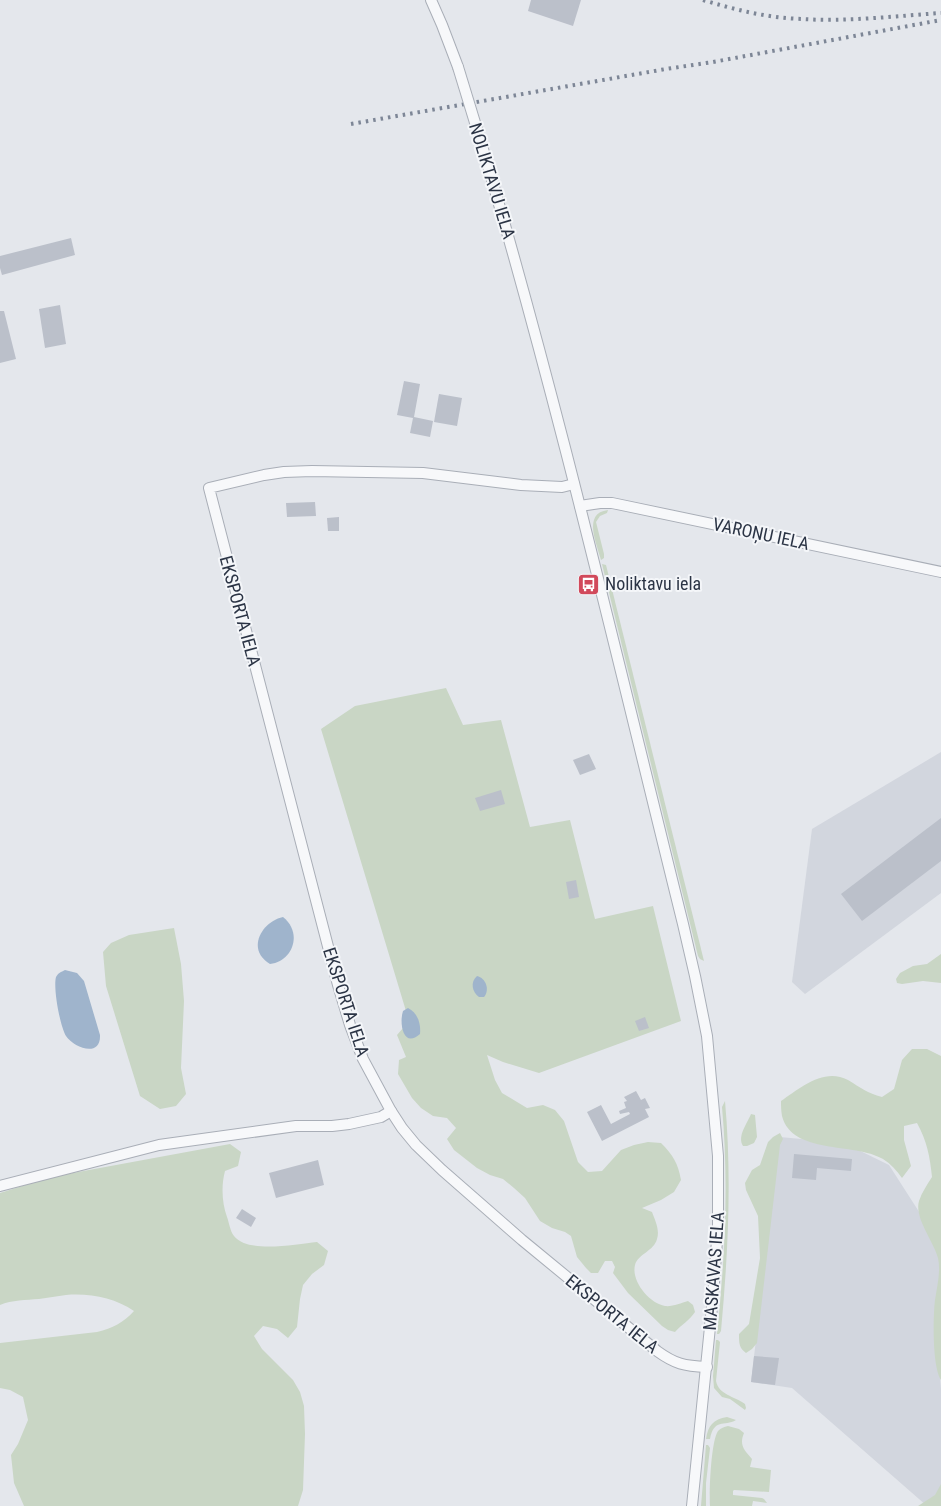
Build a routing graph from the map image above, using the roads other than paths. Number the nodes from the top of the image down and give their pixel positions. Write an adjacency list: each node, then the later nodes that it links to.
1 (431, 0): 2 (street, NOLIKTAVU IELA, bridge)
2 (574, 484): 3 (street, NOLIKTAVU IELA); 6 (street, EKSPORTA IELA)
3 (580, 506): 4 (street, VAROŅU IELA); 5 (street, NOLIKTAVU IELA)
4 (941, 572)
5 (707, 1036): 8 (street, MASKAVAS IELA)
6 (391, 1111): 7 (street); 8 (street, EKSPORTA IELA)
7 (0, 1186)
8 (707, 1367): 9 (street, MASKAVAS IELA)
9 (692, 1506)

